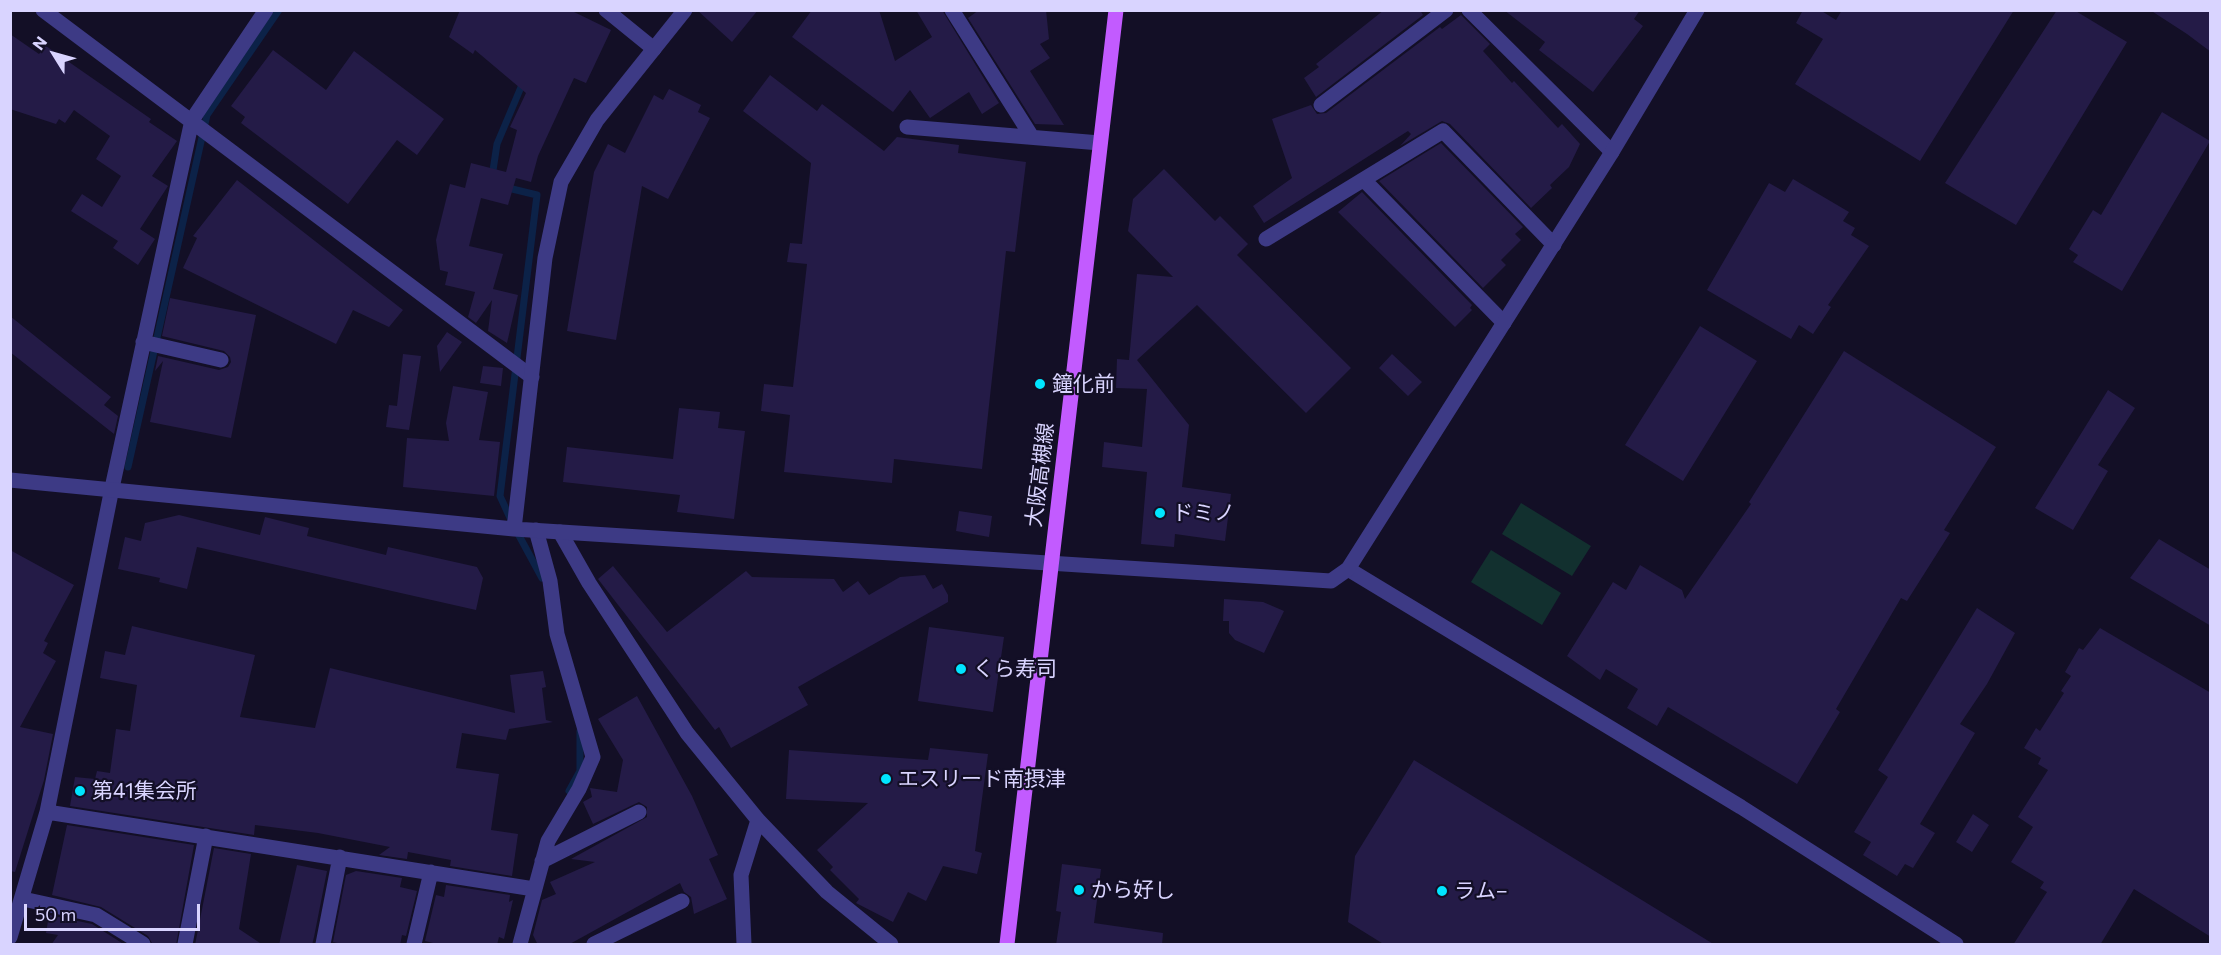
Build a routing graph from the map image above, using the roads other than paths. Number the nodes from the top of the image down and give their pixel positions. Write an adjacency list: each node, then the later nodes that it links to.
1 (43, 10): 12 (street)
2 (266, 10): 12 (street)
3 (606, 10): 10 (street)
4 (685, 10): 10 (street)
5 (952, 10): 14 (street)
6 (1116, 10): 15 (main road, 大阪高槻線)
7 (1446, 10): 11 (street)
8 (1469, 10): 16 (street)
9 (1697, 10): 16 (street)
10 (654, 49): 23 (street)
11 (1321, 105)
12 (201, 126): 21 (street); 23 (street)
13 (907, 127): 14 (street)
14 (1032, 137): 15 (street)
15 (1100, 143): 29 (main road, 大阪高槻線)
16 (1612, 152): 19 (street)
17 (1364, 180): 18 (street); 19 (street); 20 (street)
18 (1266, 239)
19 (1554, 245): 20 (street)
20 (1504, 322): 30 (street)
21 (143, 342): 22 (street); 25 (street)
22 (221, 360)
23 (527, 373): 26 (street)
24 (10, 480): 25 (street)
25 (111, 488): 26 (street); 31 (street)
26 (514, 529): 27 (street)
27 (536, 530): 28 (street); 36 (street)
28 (560, 532): 29 (street); 33 (street)
29 (1051, 562): 30 (street); 50 (main road, 大阪高槻線)
30 (1348, 569): 51 (street)
31 (47, 812): 34 (street); 39 (street)
32 (639, 812): 36 (street)
33 (758, 820): 48 (street); 49 (street)
34 (206, 836): 35 (street); 43 (street)
35 (340, 857): 37 (street); 44 (street)
36 (542, 861): 38 (street)
37 (431, 872): 38 (street); 45 (street)
38 (534, 889): 46 (street)
39 (23, 899): 41 (street); 42 (street)
40 (682, 902): 47 (street)
41 (10, 937)
42 (143, 945)
43 (185, 945)
44 (323, 945)
45 (414, 945)
46 (520, 945)
47 (594, 945)
48 (744, 945)
49 (891, 945)
50 (1007, 945)
51 (1956, 945)

